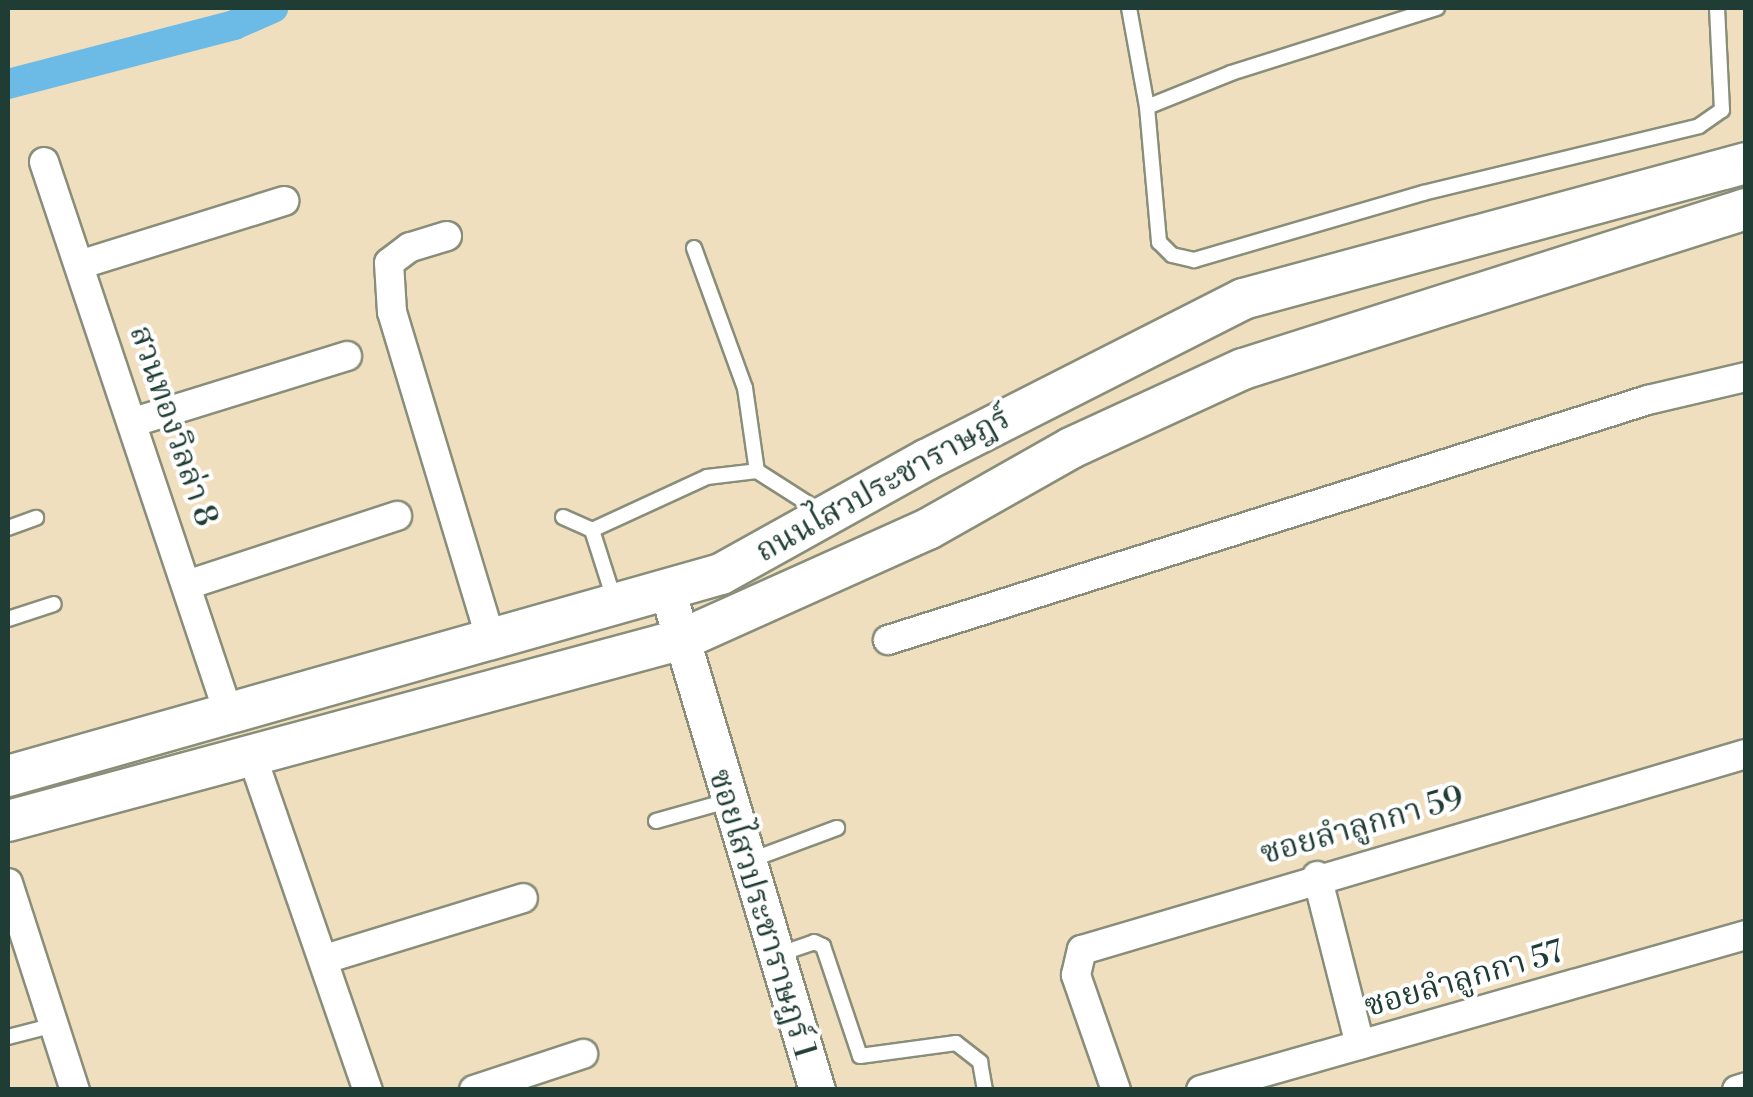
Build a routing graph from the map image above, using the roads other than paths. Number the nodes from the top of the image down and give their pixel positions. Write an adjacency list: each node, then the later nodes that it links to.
1 (1130, 8): 4 (lane)
2 (1438, 8): 4 (lane)
3 (1717, 8): 4 (lane)
4 (1148, 108)
5 (44, 162): 11 (street, สวนทองวิลล่า 8)
6 (1746, 163): 17 (main road, ถนนไสวประชาราษฎร์)
7 (284, 200): 11 (street)
8 (1746, 209): 29 (main road, ถนนไสวประชาราษฎร์)
9 (447, 236): 27 (street)
10 (694, 248): 15 (lane)
11 (82, 264): 14 (street, สวนทองวิลล่า 8)
12 (346, 356): 14 (street)
13 (1746, 378): 28 (street)
14 (134, 422): 22 (street, สวนทองวิลล่า 8)
15 (757, 471): 17 (lane); 21 (lane)
16 (398, 516): 22 (street)
17 (825, 516): 23 (main road, ถนนไสวประชาราษฎร์)
18 (563, 517): 21 (lane)
19 (36, 518): 20 (lane)
20 (8, 528)
21 (592, 530): 23 (lane)
22 (190, 584): 31 (street, สวนทองวิลล่า 8)
23 (643, 601): 26 (main road, ถนนไสวประชาราษฎร์); 29 (street, ซอยไสวประชาราษฎร์ 1)
24 (54, 604): 25 (lane)
25 (8, 619)
26 (542, 628): 27 (main road, ถนนไสวประชาราษฎร์); 30 (main road)
27 (491, 639): 31 (main road, ถนนไสวประชาราษฎร์)
28 (888, 640)
29 (671, 643): 30 (main road, ถนนไสวประชาราษฎร์); 35 (street, ซอยไสวประชาราษฎร์ 1)
30 (554, 673): 32 (main road, ถนนไสวประชาราษฎร์)
31 (229, 714): 34 (main road, ถนนไสวประชาราษฎร์)
32 (251, 753): 37 (main road, ถนนไสวประชาราษฎร์); 45 (street)
33 (1746, 754): 40 (street, ซอยลำลูกกา 59)
34 (8, 776)
35 (727, 801): 36 (lane); 39 (street, ซอยไสวประชาราษฎร์ 1)
36 (656, 820)
37 (8, 822)
38 (837, 828): 39 (lane)
39 (746, 862): 44 (street, ซอยไสวประชาราษฎร์ 1)
40 (1317, 876): 48 (street); 56 (street, ซอยลำลูกกา 59)
41 (8, 883): 46 (street)
42 (522, 898): 45 (street)
43 (1746, 935): 48 (street, ซอยลำลูกกา 57)
44 (776, 956): 54 (street, ซอยไสวประชาราษฎร์ 1); 55 (lane)
45 (325, 959): 52 (street)
46 (54, 1025): 47 (lane); 51 (street)
47 (8, 1038)
48 (1360, 1045): 57 (street, ซอยลำลูกกา 57)
49 (583, 1054): 53 (street)
50 (1746, 1087): 58 (street)
51 (76, 1090)
52 (368, 1090)
53 (474, 1090)
54 (817, 1090)
55 (985, 1090)
56 (1116, 1090)
57 (1201, 1090)
58 (1737, 1090)

